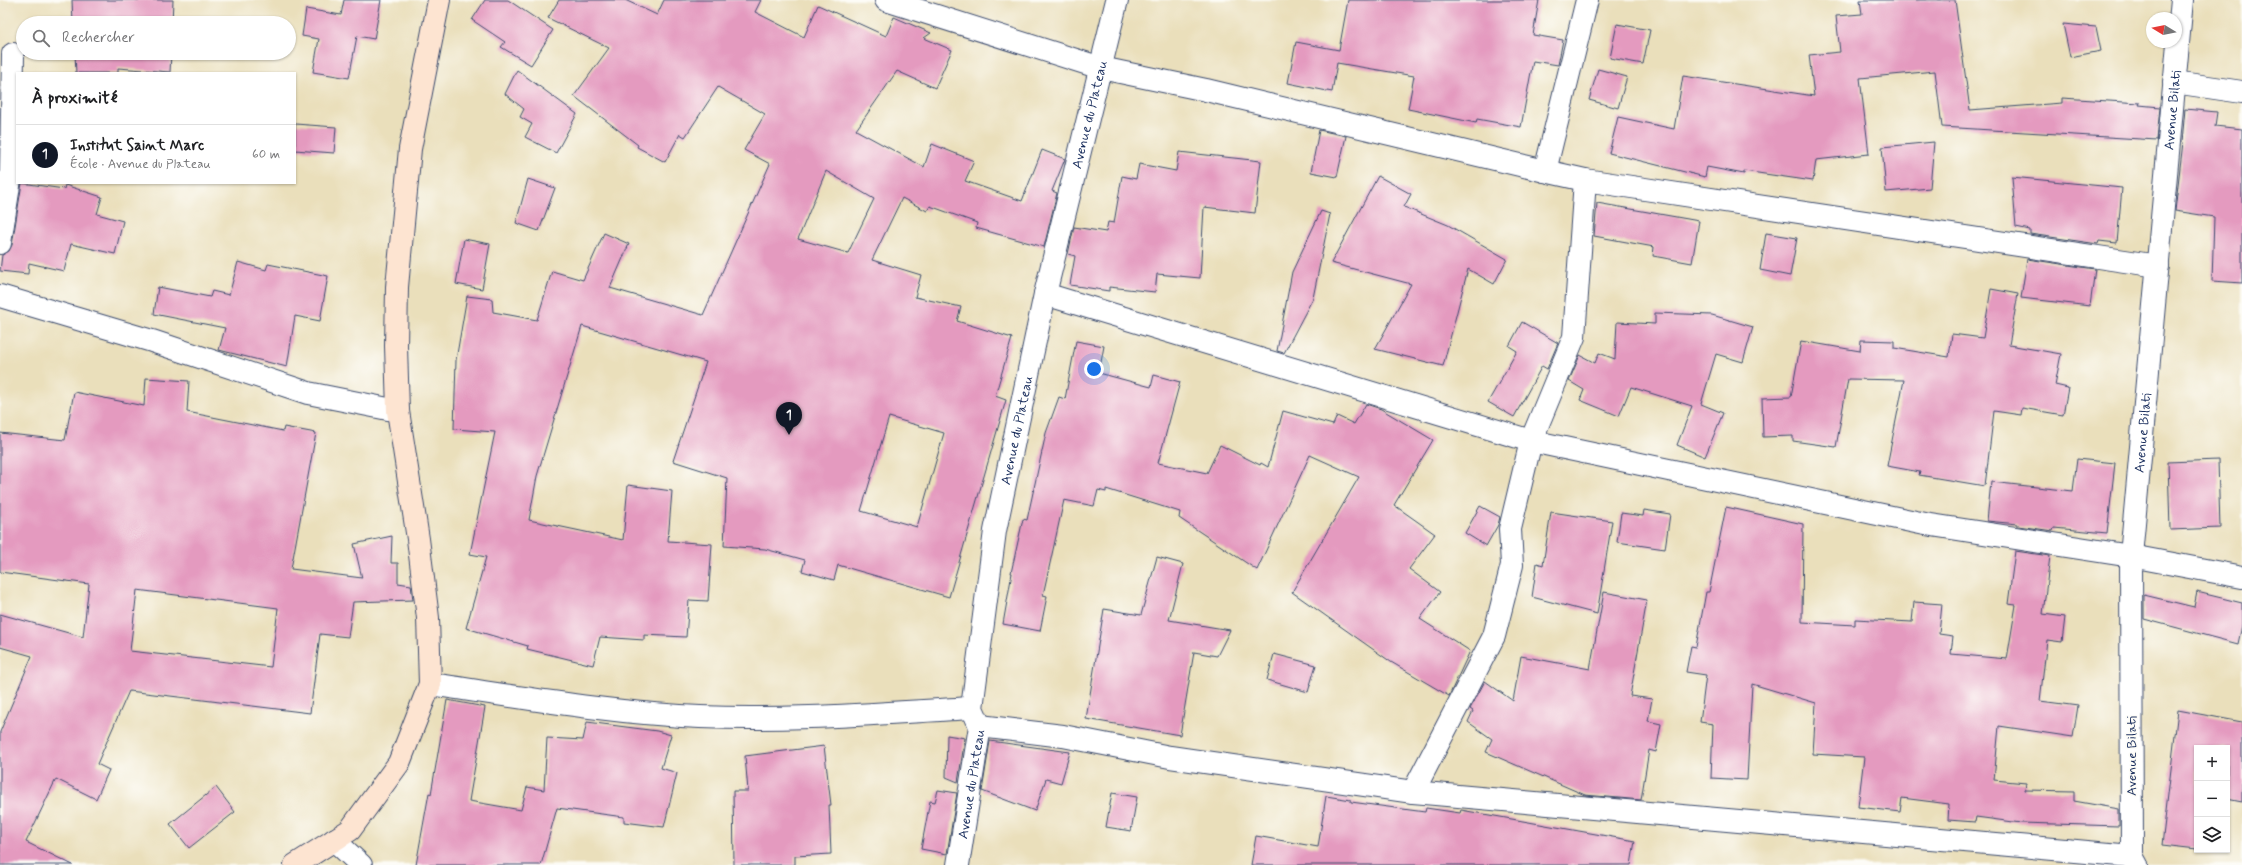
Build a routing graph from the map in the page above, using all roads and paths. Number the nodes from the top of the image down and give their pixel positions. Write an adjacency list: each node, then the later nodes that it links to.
1 (439, 0): 16 (main road)
2 (886, 0): 7 (street)
3 (1117, 0): 7 (street, Avenue du Plateau)
4 (1587, 0): 10 (street)
5 (2182, 0): 8 (street, Avenue Bilati)
6 (13, 54): 12 (street)
7 (1101, 68): 10 (street); 14 (street, Avenue du Plateau)
8 (2174, 82): 9 (street); 13 (street, Avenue Bilati)
9 (2242, 92)
10 (1545, 171): 11 (street)
11 (1585, 180): 13 (street); 17 (street)
12 (0, 243)
13 (2158, 266): 18 (street, Avenue Bilati)
14 (1045, 294): 17 (street); 21 (street, Avenue du Plateau)
15 (0, 296): 16 (street)
16 (398, 411): 20 (main road)
17 (1532, 441): 18 (street); 22 (street)
18 (2131, 556): 19 (street); 24 (street, Avenue Bilati)
19 (2242, 576)
20 (430, 684): 21 (street); 23 (main road)
21 (976, 717): 22 (street); 27 (street, Avenue du Plateau)
22 (1413, 792): 24 (street)
23 (334, 840): 25 (main road); 26 (street)
24 (2134, 861)
25 (295, 865)
26 (361, 865)
27 (958, 865)

